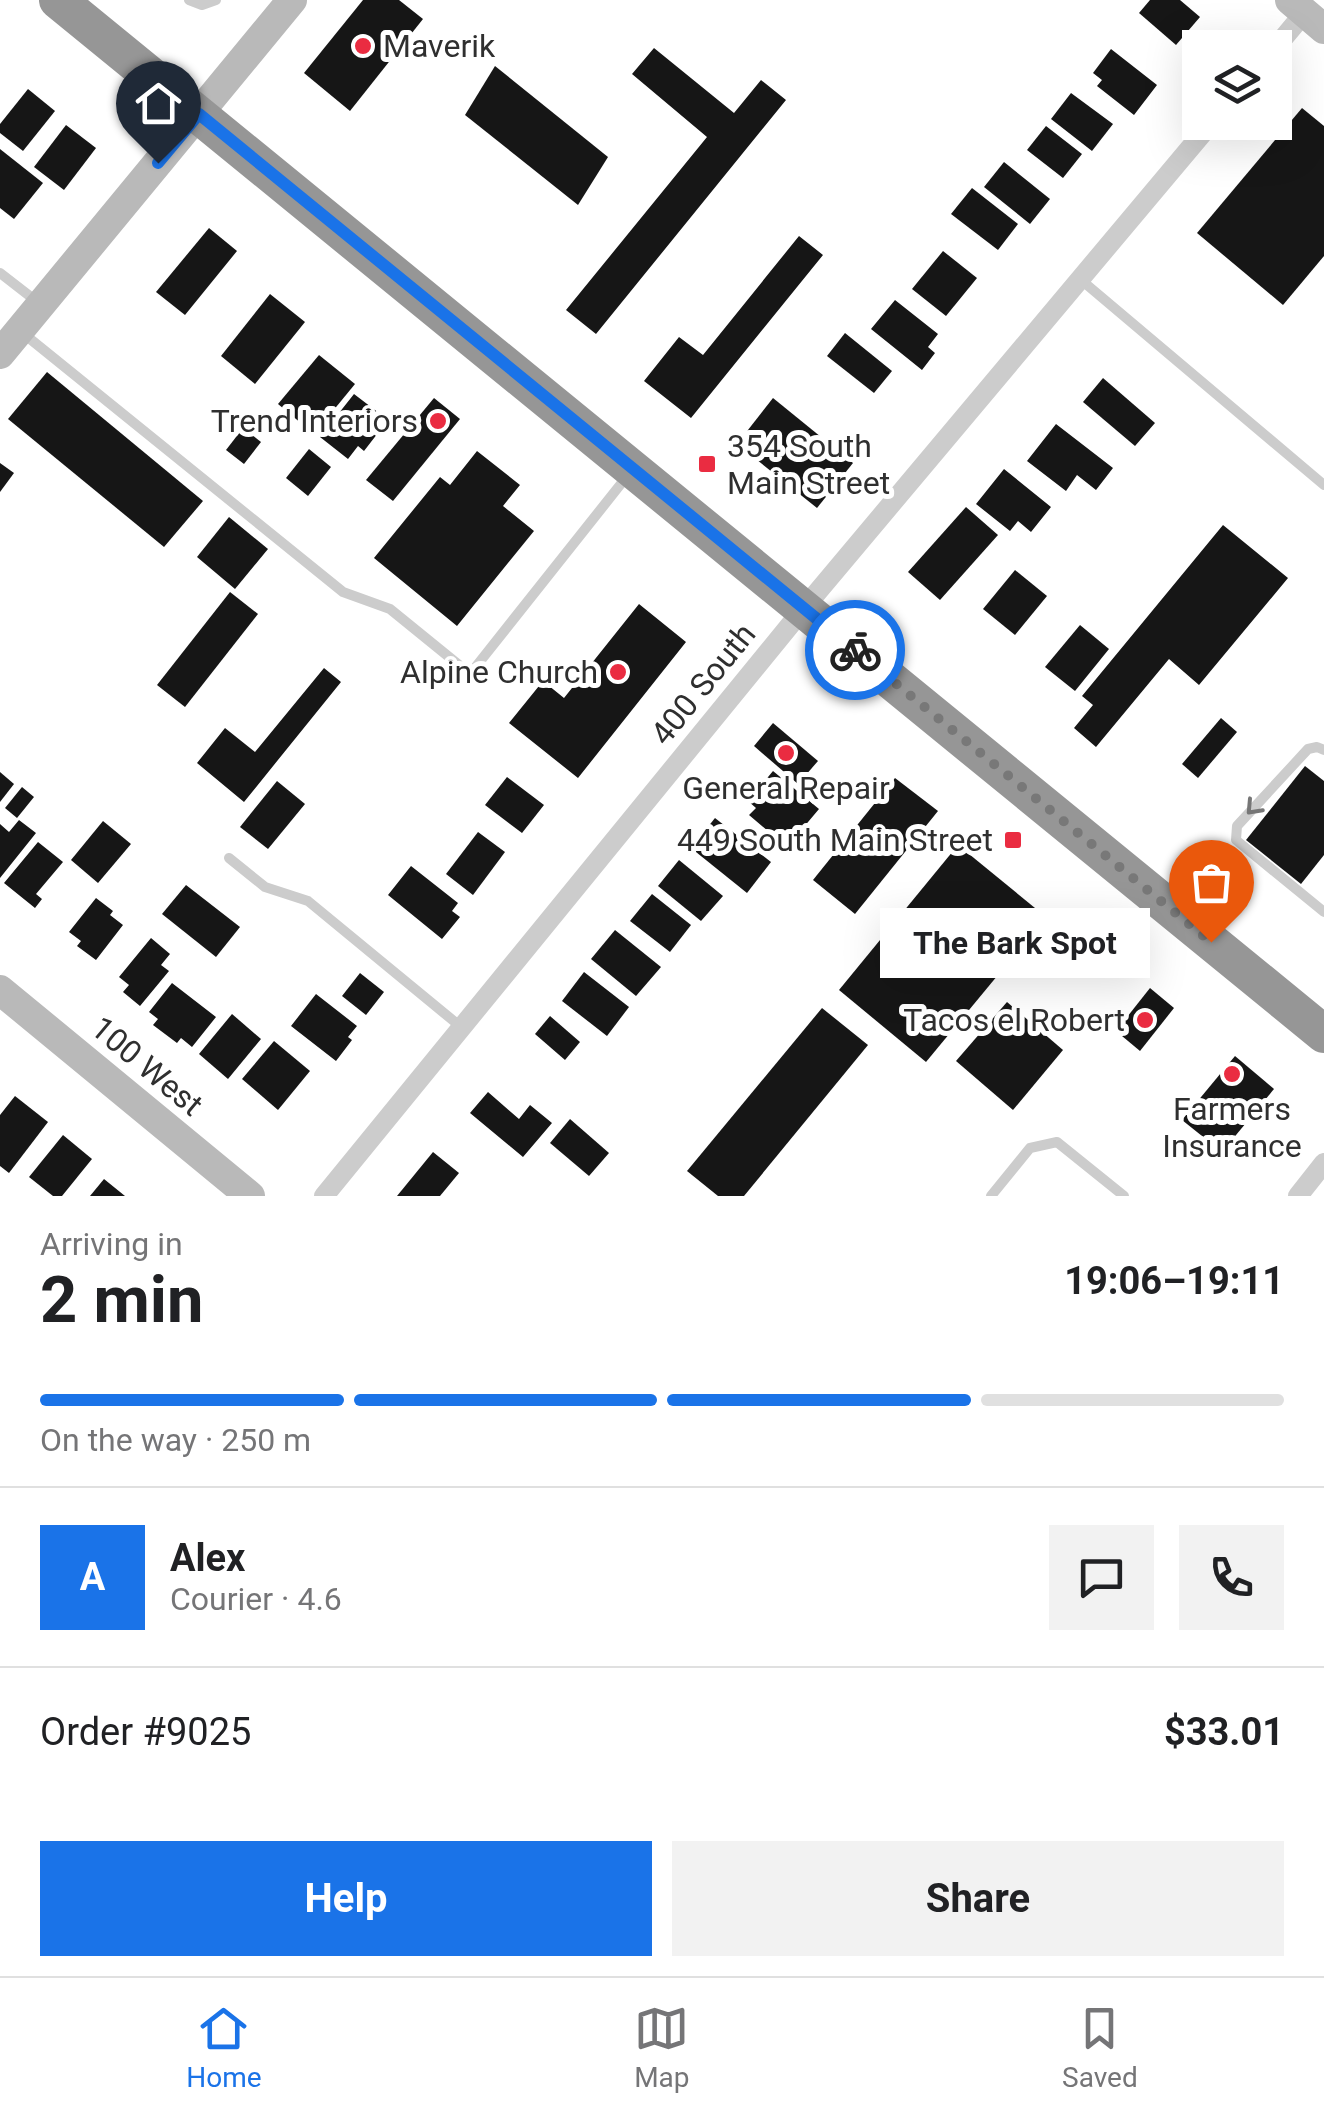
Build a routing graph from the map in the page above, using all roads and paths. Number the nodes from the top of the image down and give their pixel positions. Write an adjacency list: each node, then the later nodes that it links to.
1 (58, 0): 5 (highway)
2 (189, 0): 3 (lane)
3 (216, 0)
4 (292, 0): 5 (street)
5 (199, 114): 9 (street); 11 (highway)
6 (1197, 140): 8 (street, 400 South)
7 (0, 273): 9 (lane)
8 (1080, 280): 12 (lane); 13 (street, 400 South)
9 (40, 304): 10 (street)
10 (10, 342): 11 (lane)
11 (633, 469): 13 (highway)
12 (1324, 485)
13 (804, 608): 18 (street, 400 South); 19 (highway)
14 (1324, 750): 16 (lane, one-way to 16)
15 (229, 858): 18 (lane)
16 (1324, 912)
17 (0, 990): 21 (street, 100 West)
18 (461, 1028): 22 (street, 400 South)
19 (1324, 1034)
20 (1324, 1163): 25 (street)
21 (250, 1196)
22 (324, 1196)
23 (991, 1196): 24 (lane)
24 (1124, 1196)
25 (1298, 1196)

